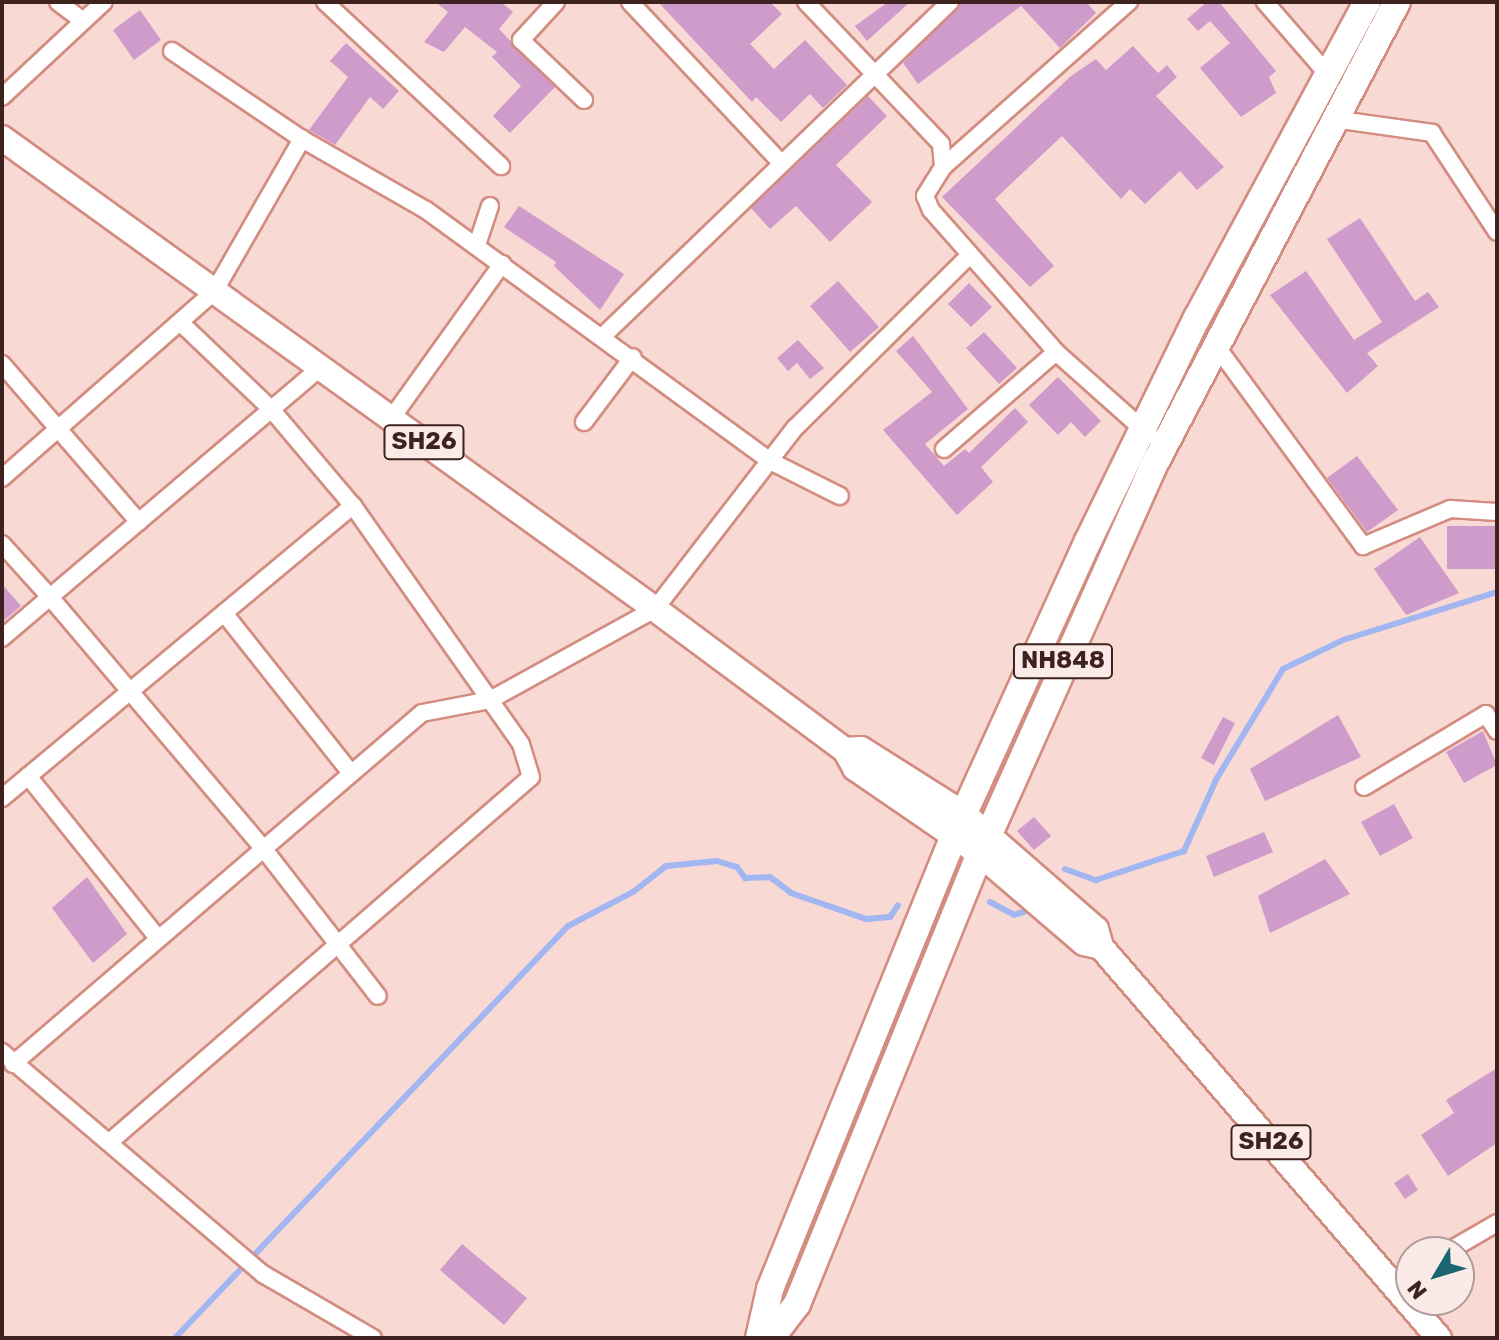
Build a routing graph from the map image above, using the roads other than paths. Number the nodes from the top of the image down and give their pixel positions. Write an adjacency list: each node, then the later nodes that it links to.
1 (58, 2): 12 (street)
2 (104, 2): 12 (street)
3 (325, 2): 22 (street)
4 (556, 2): 17 (street)
5 (630, 2): 21 (street)
6 (806, 2): 14 (street)
7 (950, 2): 14 (street)
8 (1129, 2): 23 (street)
9 (1265, 2): 15 (street)
10 (1367, 2): 15 (highway, NH848)
11 (1397, 2): 18 (highway, NH848)
12 (82, 20): 16 (street)
13 (172, 51): 20 (street)
14 (875, 69): 21 (street); 23 (street)
15 (1329, 76): 41 (highway, NH848)
16 (2, 97)
17 (584, 100)
18 (1333, 119): 25 (street); 32 (highway, NH848)
19 (2, 138): 29 (main road, SH26)
20 (302, 139): 26 (street); 29 (street)
21 (780, 162): 31 (street)
22 (501, 166)
23 (943, 167): 27 (street)
24 (490, 206): 26 (street)
25 (1497, 232)
26 (477, 245): 28 (street)
27 (970, 255): 33 (street); 44 (street)
28 (502, 264): 31 (street); 38 (street)
29 (214, 292): 30 (street); 36 (main road, SH26)
30 (180, 322): 37 (street); 40 (street)
31 (604, 335): 34 (street)
32 (1214, 343): 42 (highway, NH848); 48 (street)
33 (1056, 352): 41 (street); 43 (street)
34 (633, 357): 39 (street); 44 (street)
35 (2, 364): 40 (street)
36 (319, 369): 37 (street); 38 (main road, SH26)
37 (272, 410): 47 (street); 49 (street)
38 (391, 419): 52 (main road, SH26)
39 (584, 422)
40 (60, 426): 45 (street); 49 (street)
41 (1140, 431): 42 (street); 62 (highway, NH848)
42 (1164, 443): 63 (highway, NH848)
43 (944, 449)
44 (770, 461): 46 (street); 52 (street)
45 (2, 478)
46 (840, 496)
47 (353, 506): 53 (street); 56 (street)
48 (1497, 512)
49 (139, 522): 51 (street)
50 (2, 544): 51 (street)
51 (50, 597): 54 (street); 55 (street)
52 (655, 609): 56 (street); 62 (main road, SH26)
53 (224, 613): 55 (street); 58 (street)
54 (2, 638)
55 (132, 690): 59 (street); 64 (street)
56 (490, 700): 58 (street); 66 (street)
57 (1497, 731): 60 (street)
58 (350, 772): 64 (street)
59 (28, 776): 61 (street); 65 (street)
60 (1364, 787)
61 (2, 798)
62 (959, 824): 63 (main road, SH26); 75 (highway, NH848)
63 (985, 844): 72 (main road, SH26); 76 (highway, NH848)
64 (263, 848): 65 (street); 66 (street)
65 (158, 938): 68 (street)
66 (339, 945): 67 (street); 69 (street)
67 (378, 996)
68 (7, 1058): 69 (street)
69 (112, 1140): 74 (street)
70 (1497, 1223): 71 (street)
71 (1475, 1236)
72 (1395, 1270)
73 (1425, 1316): 77 (main road, SH26)
74 (373, 1338)
75 (759, 1338)
76 (771, 1338)
77 (1439, 1338)

